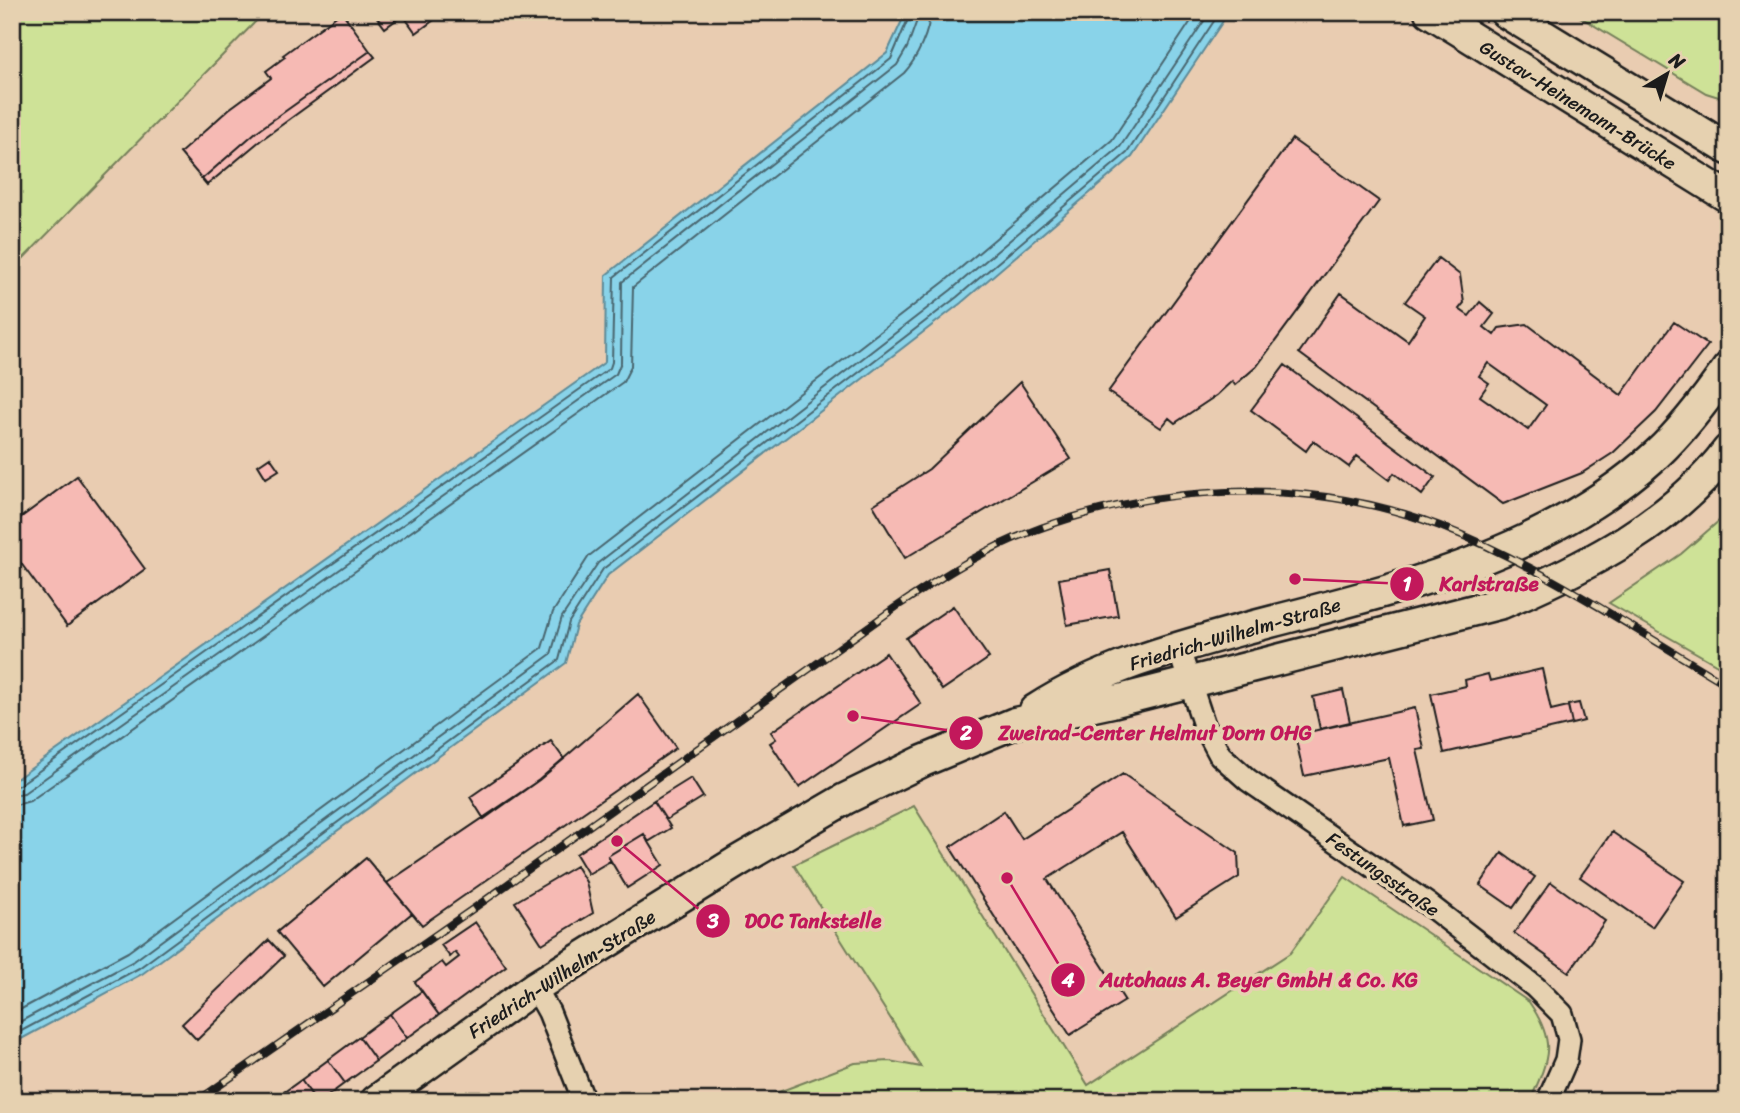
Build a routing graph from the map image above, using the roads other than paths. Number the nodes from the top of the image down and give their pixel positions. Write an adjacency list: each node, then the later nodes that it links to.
1 (1430, 12): 4 (main road, Gustav-Heinemann-Brücke)
2 (1504, 12): 3 (main road, Gustav-Heinemann-Brücke)
3 (1728, 149)
4 (1728, 197)
5 (1728, 368): 7 (main road, Friedrich-Wilhelm-Straße)
6 (1728, 450): 8 (main road, Friedrich-Wilhelm-Straße)
7 (1413, 584): 8 (main road); 9 (main road, Friedrich-Wilhelm-Straße)
8 (1424, 624): 10 (main road, Friedrich-Wilhelm-Straße)
9 (1178, 647): 10 (street, Festungsstraße); 11 (main road, Friedrich-Wilhelm-Straße)
10 (1189, 682): 11 (main road, Friedrich-Wilhelm-Straße); 15 (street, Festungsstraße)
11 (1015, 723): 12 (main road, Friedrich-Wilhelm-Straße)
12 (535, 986): 13 (main road, Friedrich-Wilhelm-Straße); 14 (street)
13 (376, 1101)
14 (584, 1101)
15 (1548, 1101)

